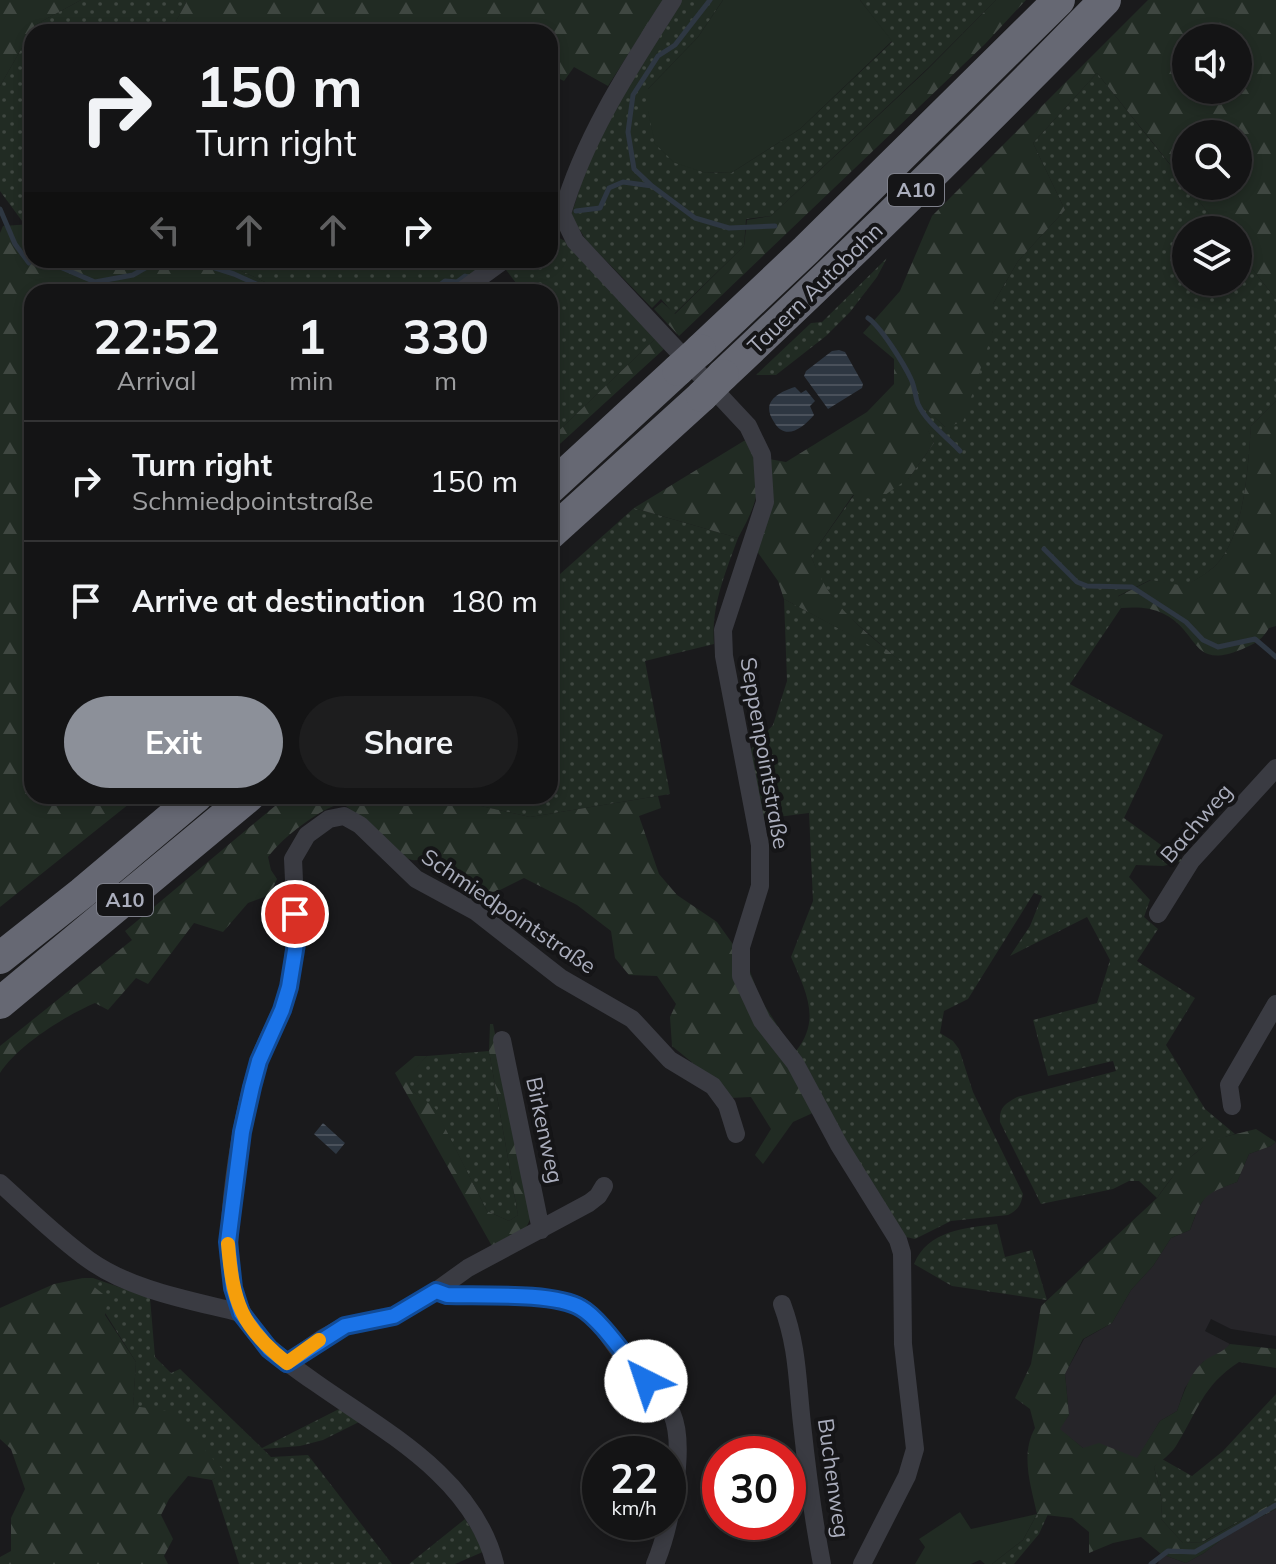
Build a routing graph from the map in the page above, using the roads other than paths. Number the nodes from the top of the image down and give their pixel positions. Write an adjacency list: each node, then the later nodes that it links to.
1 (673, 0): 4 (street, Seppenpointstraße)
2 (1059, 0): 8 (highway, Tauern Autobahn / A10)
3 (1105, 0): 9 (highway, Tauern Autobahn / A10)
4 (558, 213)
5 (558, 220): 30 (street, Seppenpointstraße)
6 (493, 268): 7 (street)
7 (471, 284)
8 (558, 481)
9 (558, 527)
10 (1276, 768): 13 (street, Bachweg)
11 (187, 804): 14 (highway, A10)
12 (239, 804): 15 (highway, A10)
13 (1158, 914)
14 (0, 958)
15 (0, 1003)
16 (1276, 1004): 18 (street)
17 (502, 1040): 22 (street, Birkenweg)
18 (1232, 1106)
19 (736, 1134): 25 (street, Schmiedpointstraße)
20 (0, 1183): 25 (street)
21 (604, 1186): 22 (street, Birkenweg)
22 (541, 1230): 23 (street, Birkenweg)
23 (436, 1291): 26 (street, Birkenweg); 28 (street)
24 (782, 1304): 29 (street, Buchenweg)
25 (241, 1313): 26 (street, Schmiedpointstraße)
26 (287, 1363): 27 (street, Schmiedpointstraße)
27 (495, 1564)
28 (655, 1564)
29 (822, 1564)
30 (862, 1564)

